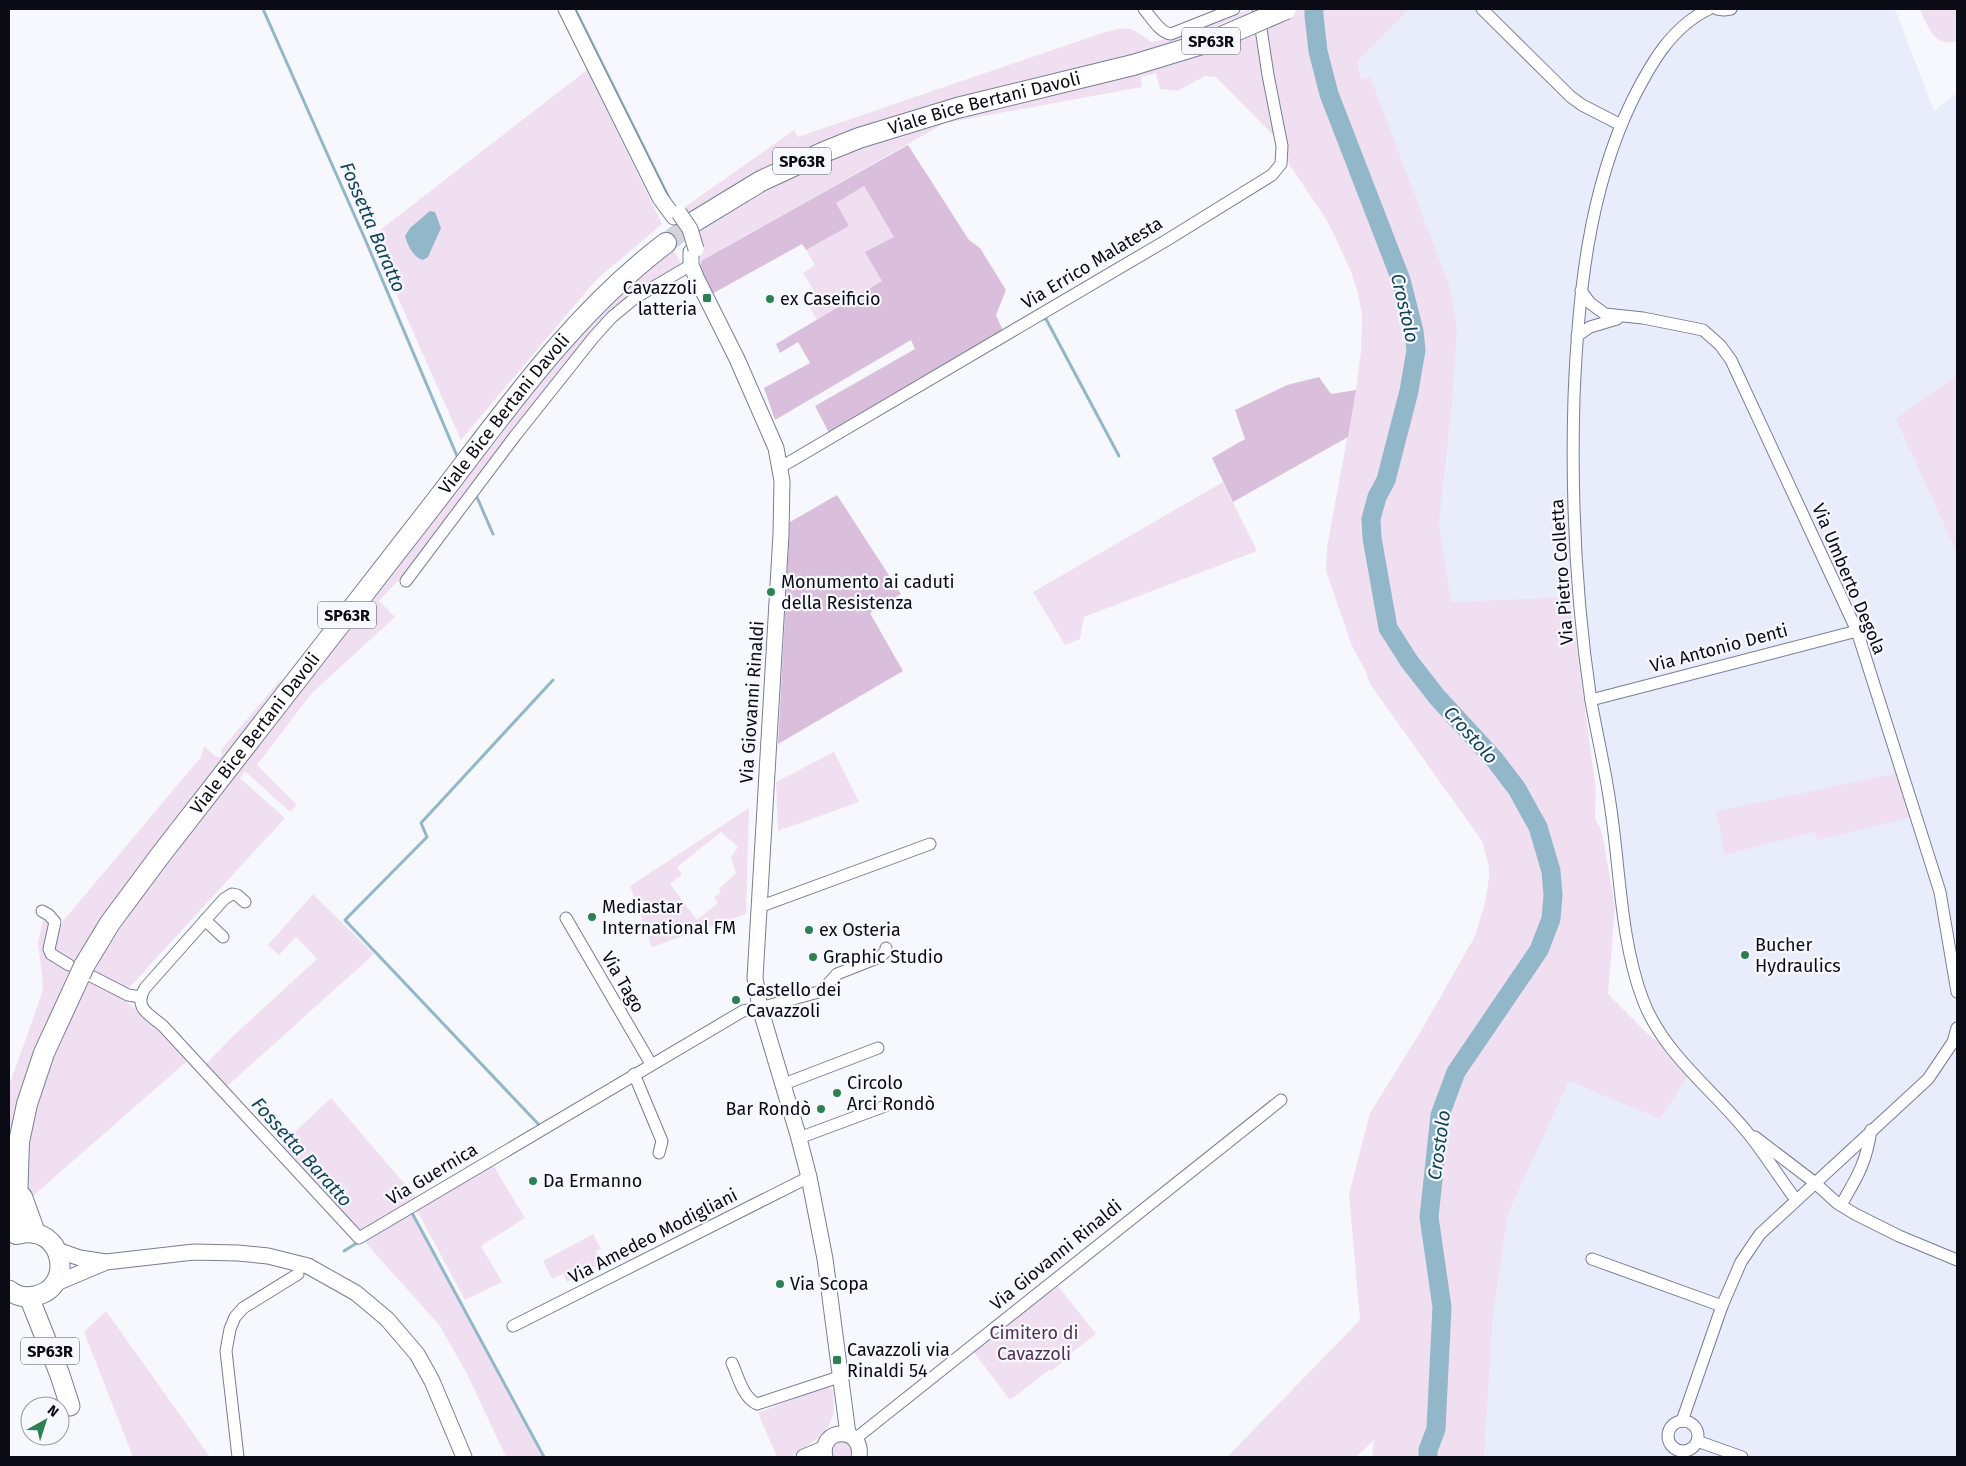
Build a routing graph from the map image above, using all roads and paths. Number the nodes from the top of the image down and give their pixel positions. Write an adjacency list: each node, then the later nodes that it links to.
1 (566, 9): 13 (street, Via Giovanni Rinaldi)
2 (1144, 9): 3 (street)
3 (1234, 9)
4 (1258, 9): 19 (street, Via Errico Malatesta)
5 (1286, 9): 13 (highway, Viale Bice Bertani Davoli / SP63R, bridge)
6 (1482, 9): 12 (street)
7 (1698, 9): 11 (street)
8 (1709, 9): 11 (street, Via Pietro Colletta)
9 (1717, 9): 10 (street)
10 (1731, 9)
11 (1687, 21): 12 (street, Via Pietro Colletta)
12 (1620, 125): 16 (street, Via Pietro Colletta)
13 (682, 218): 15 (street, Via Giovanni Rinaldi)
14 (666, 243): 31 (highway, Viale Bice Bertani Davoli / SP63R)
15 (694, 261): 19 (street, Via Giovanni Rinaldi); 20 (street)
16 (1581, 291): 17 (street, Via Umberto Degola); 18 (street, Via Pietro Colletta)
17 (1627, 318): 18 (street, Via Umberto Degola); 21 (street, Via Umberto Degola)
18 (1577, 336): 22 (street, Via Pietro Colletta)
19 (781, 467): 25 (street, Via Giovanni Rinaldi)
20 (406, 581)
21 (1857, 631): 22 (street, Via Antonio Denti); 32 (street, Via Umberto Degola)
22 (1591, 700): 42 (street, Via Pietro Colletta)
23 (930, 844): 25 (street)
24 (246, 902): 28 (street)
25 (760, 907): 34 (street, Via Giovanni Rinaldi)
26 (42, 911): 31 (street)
27 (566, 918): 37 (street, Via Tago)
28 (205, 920): 29 (street); 33 (street)
29 (223, 937)
30 (886, 948): 34 (street, Via Guernica)
31 (81, 970): 33 (street); 50 (highway, Viale Bice Bertani Davoli / SP63R)
32 (1957, 992)
33 (140, 997): 38 (street, Via Guernica)
34 (760, 1008): 37 (street, Via Guernica); 39 (street, Via Giovanni Rinaldi)
35 (1957, 1028): 43 (street)
36 (878, 1048): 39 (street)
37 (651, 1064): 38 (street, Via Guernica)
38 (634, 1074): 45 (street)
39 (784, 1084): 44 (street, Via Giovanni Rinaldi)
40 (1281, 1100): 65 (street, Via Giovanni Rinaldi)
41 (885, 1106): 44 (street)
42 (1746, 1130): 47 (street, Via Pietro Colletta); 48 (street, Via Pietro Colletta)
43 (1871, 1130): 47 (street); 49 (street)
44 (799, 1138): 46 (street, Via Giovanni Rinaldi)
45 (659, 1153)
46 (809, 1177): 60 (street, Via Amedeo Modigliani); 62 (street, Via Giovanni Rinaldi)
47 (1814, 1182): 48 (street); 49 (street, Via Pietro Colletta)
48 (1796, 1200): 59 (street)
49 (1841, 1205): 53 (street, Via Pietro Colletta)
50 (20, 1235): 51 (main road)
51 (57, 1250): 54 (street); 56 (main road)
52 (1592, 1259): 59 (street)
53 (1957, 1260)
54 (106, 1262): 56 (street); 70 (street)
55 (298, 1274): 69 (street)
56 (54, 1284): 58 (main road)
57 (9, 1290): 58 (main road)
58 (29, 1297): 63 (main road, SP63R)
59 (1722, 1306): 64 (street)
60 (513, 1326)
61 (732, 1363): 62 (street)
62 (839, 1377): 65 (street, Via Giovanni Rinaldi)
63 (67, 1396)
64 (1682, 1421): 66 (street); 67 (street)
65 (846, 1436): 68 (street, Via Giovanni Rinaldi); 72 (street)
66 (1697, 1441): 67 (street); 73 (street)
67 (1670, 1452)
68 (824, 1453): 71 (street)
69 (238, 1457)
70 (464, 1457)
71 (804, 1457)
72 (859, 1457)
73 (1742, 1457)

